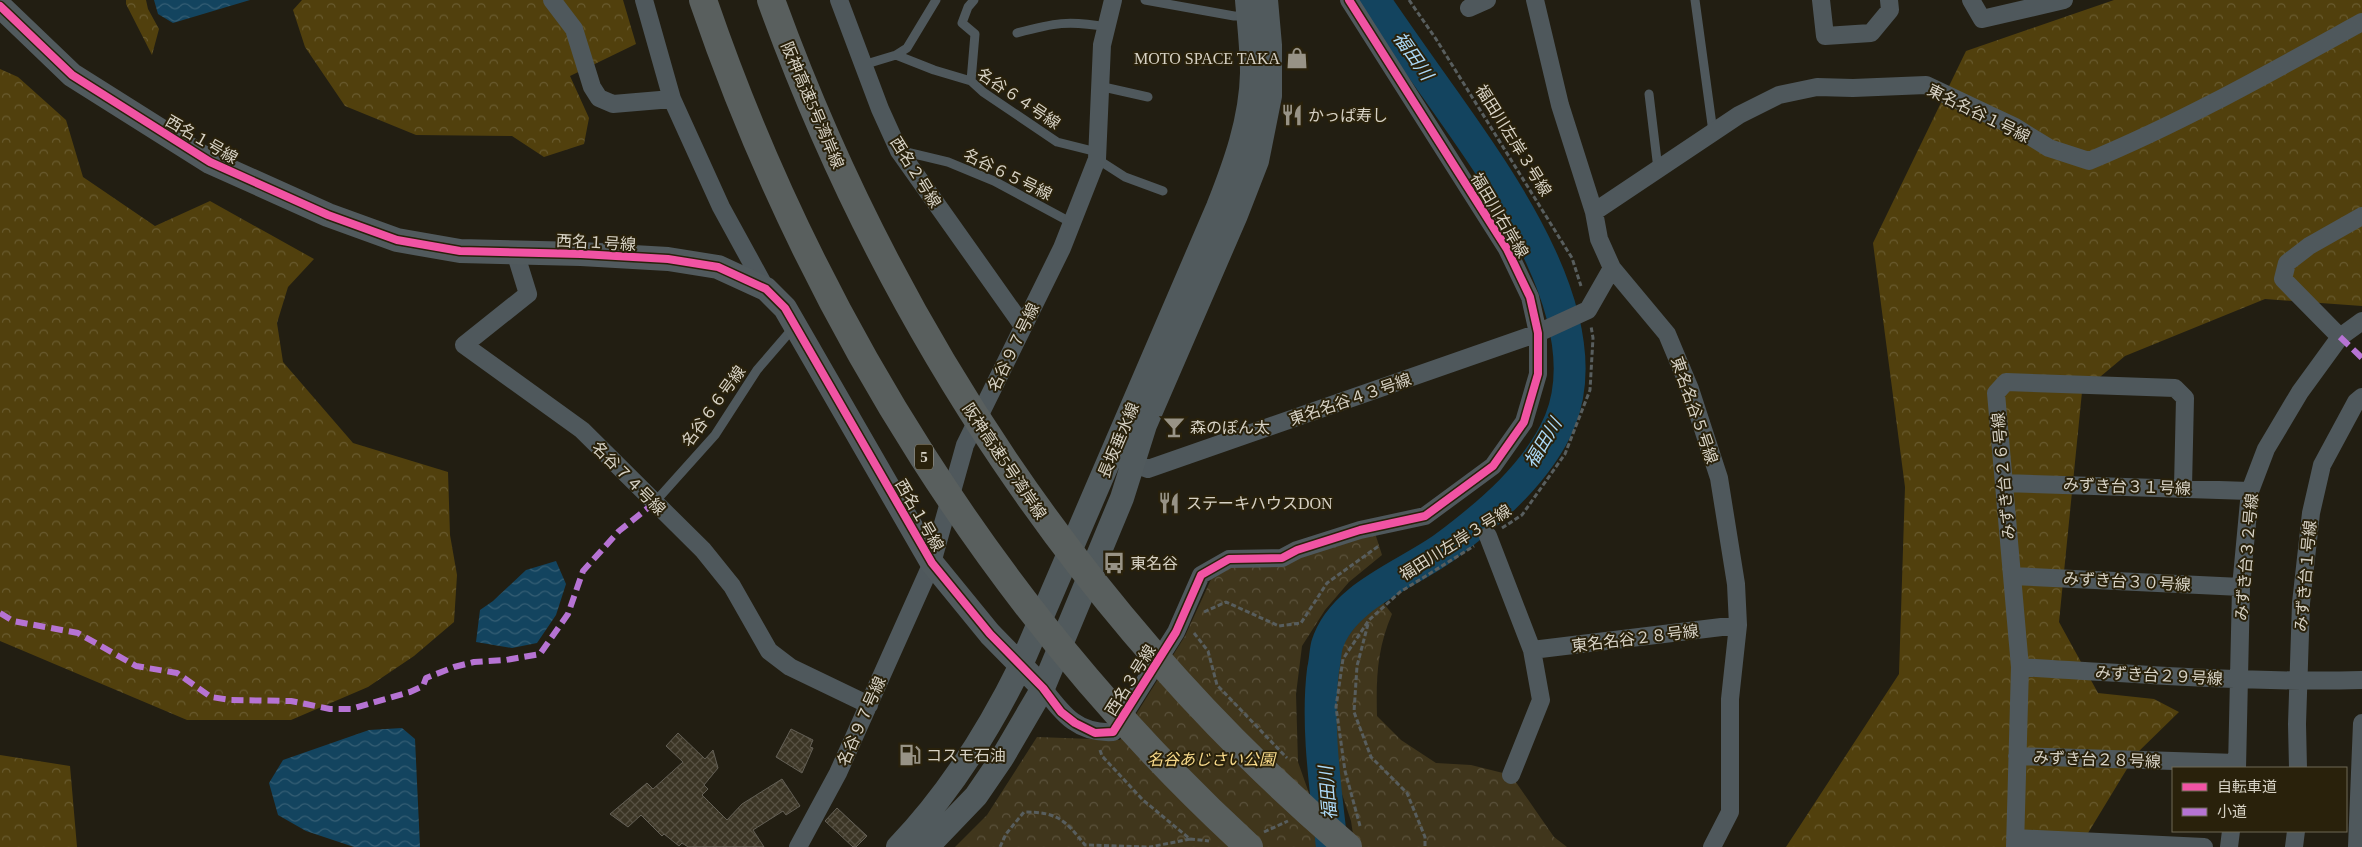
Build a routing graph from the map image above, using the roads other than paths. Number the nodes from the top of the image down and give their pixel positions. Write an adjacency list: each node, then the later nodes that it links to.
1 (552, 0): 31 (street)
2 (644, 0): 31 (street)
3 (703, 0): 81 (highway, 5)
4 (771, 0): 76 (highway, 阪神高速5号湾岸線)
5 (839, 0): 26 (street, 西名２号線)
6 (936, 0): 25 (lane)
7 (974, 0): 27 (lane)
8 (1113, 0): 23 (street, 名谷９７号線)
9 (1145, 0): 20 (lane)
10 (1266, 0): 49 (main road, 長坂垂水線)
11 (1349, 0): 46 (street, 福田川右岸線)
12 (1487, 0): 21 (street)
13 (1535, 0): 37 (street, 東名名谷５号線)
14 (1694, 0): 32 (lane)
15 (1821, 0): 16 (street)
16 (1888, 0)
17 (1971, 0): 18 (street)
18 (2064, 0)
19 (0, 6): 40 (main road, 西名１号線)
20 (1248, 8): 49 (main road, 長坂垂水線)
21 (1470, 8)
22 (2362, 22): 32 (street, 東名名谷１号線)
23 (1106, 26): 24 (lane); 28 (street, 名谷９７号線)
24 (1017, 33)
25 (896, 54): 26 (lane); 27 (lane, 名谷６４号線)
26 (863, 65): 33 (street, 西名２号線)
27 (970, 81): 34 (lane, 名谷６４号線)
28 (1100, 86): 30 (lane); 34 (street, 名谷９７号線)
29 (1649, 94): 35 (lane)
30 (1148, 97)
31 (672, 99): 42 (street)
32 (1713, 132): 35 (street, 東名名谷１号線)
33 (899, 151): 39 (lane, 名谷６５号線); 45 (street, 西名２号線)
34 (1097, 156): 36 (lane, 名谷６４号線); 39 (street, 名谷９７号線)
35 (1658, 169): 37 (street, 東名名谷１号線)
36 (1163, 191)
37 (1594, 212): 41 (street, 東名名谷５号線)
38 (2362, 216): 47 (street)
39 (1072, 223): 45 (street, 名谷９７号線)
40 (515, 252): 42 (main road, 西名１号線); 53 (street, 名谷７４号線)
41 (1612, 268): 46 (street, 東名名谷４３号線); 59 (street, 東名名谷５号線)
42 (766, 289): 44 (main road, 西名１号線)
43 (2362, 321): 47 (street, みずき台３２号線)
44 (796, 325): 53 (lane, 名谷６６号線); 55 (main road, 西名１号線)
45 (1023, 326): 55 (street, 名谷９７号線)
46 (1538, 333): 49 (street, 東名名谷４３号線); 58 (street, 福田川右岸線)
47 (2340, 337): 52 (street, みずき台３２号線)
48 (2362, 397): 65 (street, みずき台１号線)
49 (1122, 459): 61 (main road, 長坂垂水線); 66 (main road, 長坂垂水線)
50 (2004, 483): 51 (street, みずき台３１号線); 51 (street, みずき台２６号線); 56 (street, みずき台２６号線)
51 (2183, 487): 52 (street, みずき台３１号線)
52 (2250, 491): 57 (street, みずき台３２号線)
53 (654, 503): 67 (street, 名谷７４号線)
54 (1488, 536): 60 (street)
55 (932, 563): 61 (main road, 西名１号線); 67 (street, 名谷９７号線)
56 (2012, 576): 57 (street, みずき台３０号線); 62 (street, みずき台２６号線)
57 (2241, 587): 63 (street, みずき台３２号線)
58 (1183, 617): 66 (street, 西名３号線)
59 (1738, 625): 60 (street, 東名名谷２８号線); 82 (street, 東名名谷５号線)
60 (1532, 650): 73 (street)
61 (1021, 665): 66 (main road, 西名１号線); 79 (main road, 長坂垂水線)
62 (2020, 667): 63 (street, みずき台２９号線); 69 (street, みずき台２６号線)
63 (2240, 680): 65 (street, みずき台２９号線); 70 (street)
64 (2362, 680): 65 (street, みずき台２９号線)
65 (2298, 682): 72 (street, みずき台１号線)
66 (1043, 688): 80 (main road, 長坂垂水線)
67 (869, 705): 78 (street, 名谷９７号線)
68 (2362, 723): 71 (street)
69 (2017, 756): 70 (street, みずき台２８号線); 77 (street, みずき台２６号線)
70 (2237, 766)
71 (2361, 766): 86 (street)
72 (2298, 767)
73 (1511, 775)
74 (2231, 832): 84 (street)
75 (2296, 832): 85 (street)
76 (1354, 839)
77 (2015, 843): 83 (street)
78 (798, 847)
79 (898, 847)
80 (927, 847)
81 (1249, 847)
82 (1712, 847)
83 (2204, 847)
84 (2229, 847)
85 (2294, 847)
86 (2357, 847)

